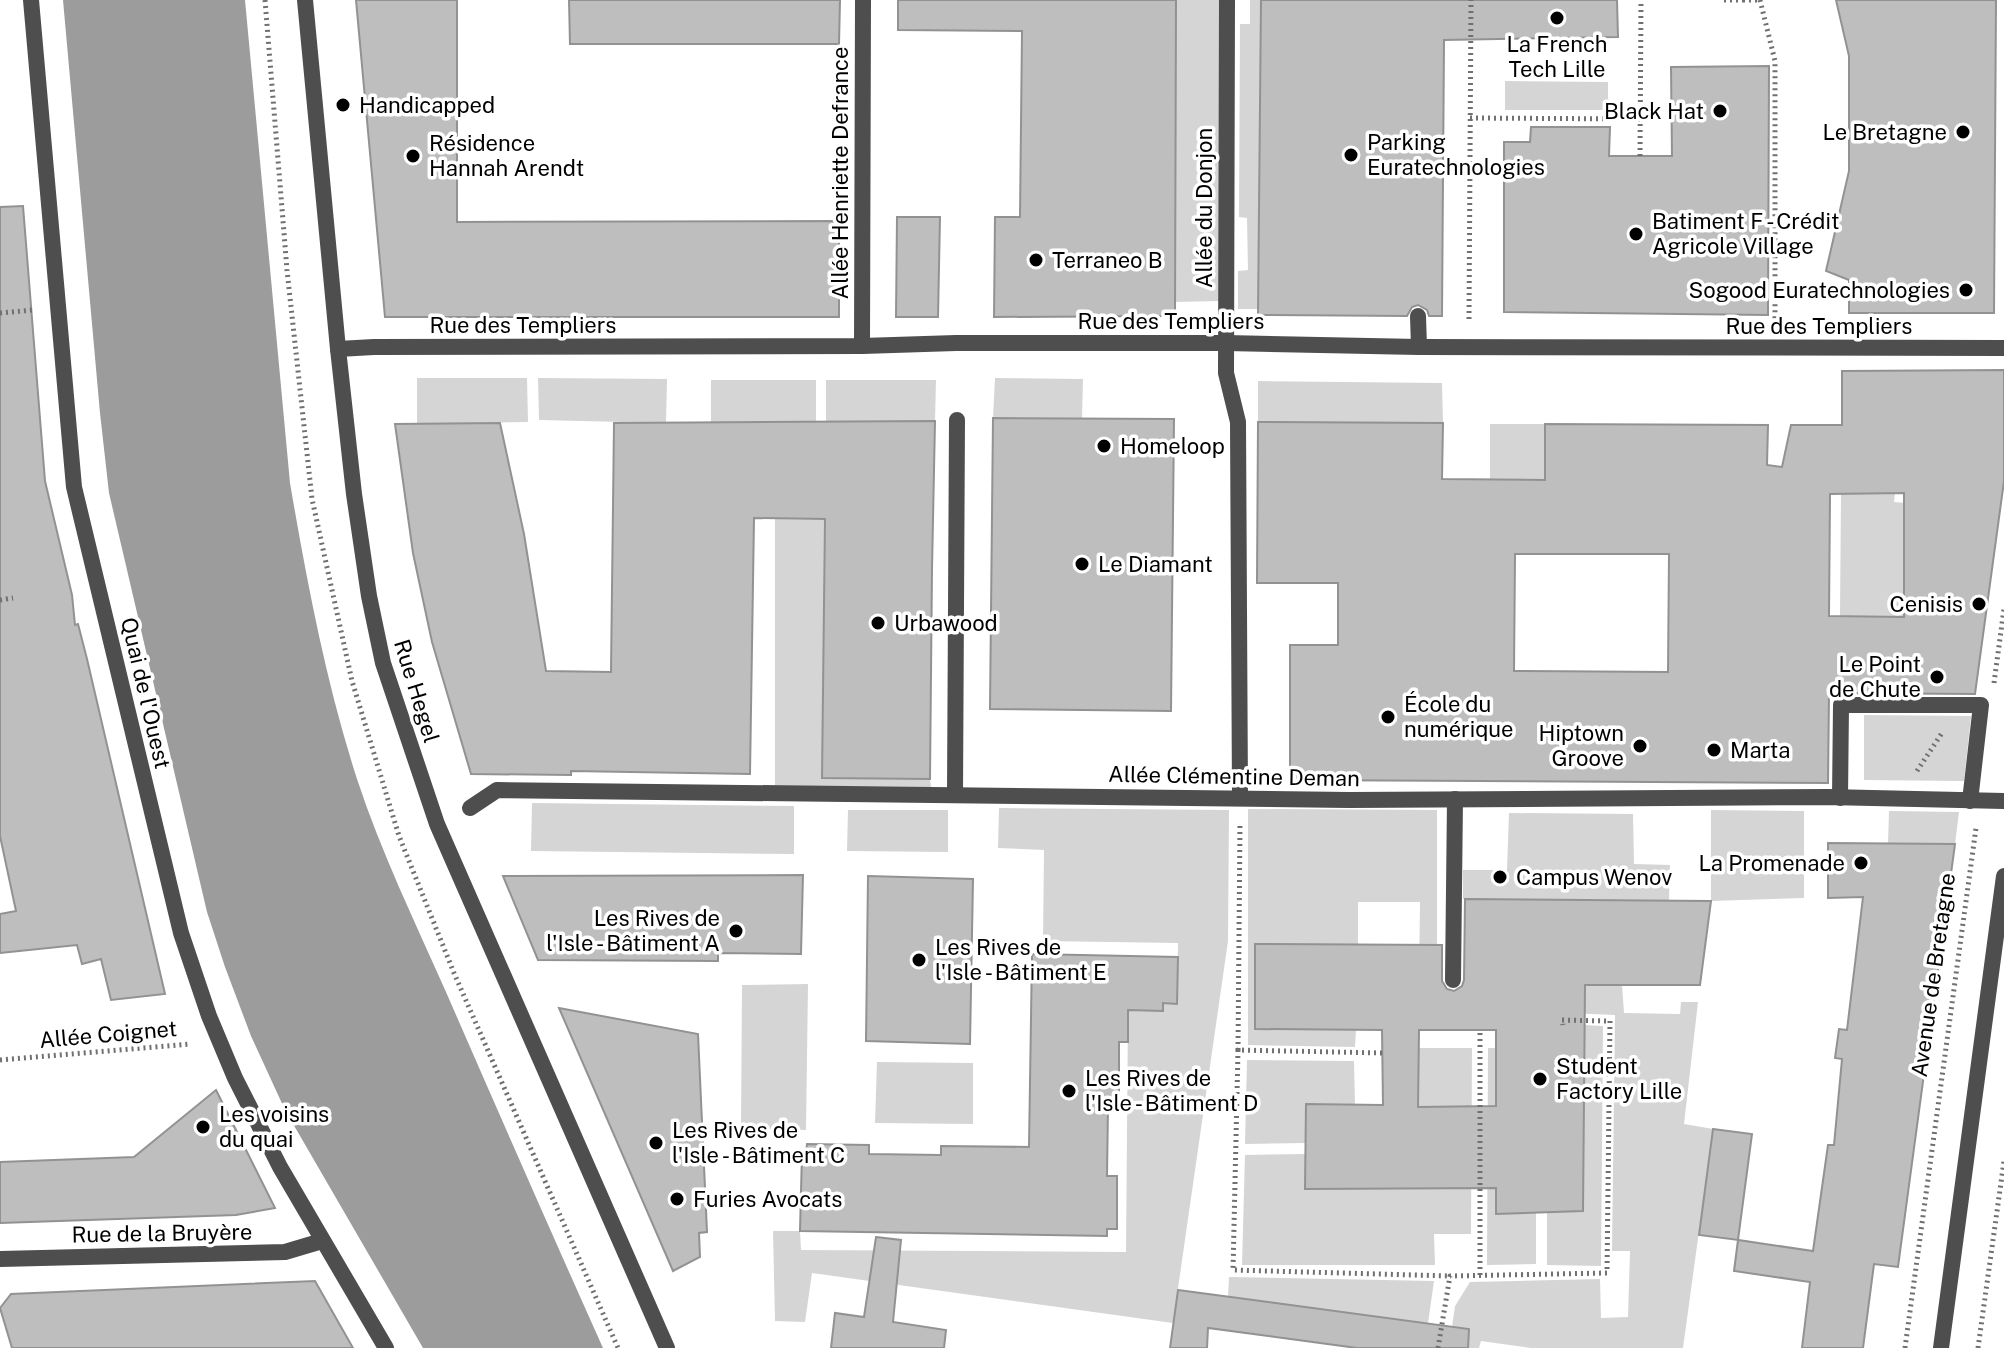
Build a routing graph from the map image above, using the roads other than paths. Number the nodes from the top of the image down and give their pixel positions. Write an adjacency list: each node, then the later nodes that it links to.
1 (31, 0): 21 (street, Quai de l'Ouest)
2 (305, 0): 10 (street, Rue Hegel)
3 (863, 0): 7 (street, Allée Henriette Defrance)
4 (1227, 0): 6 (street, Allée du Donjon)
5 (1418, 316): 8 (street)
6 (1226, 343): 7 (street, Rue des Templiers); 8 (street, Rue des Templiers); 13 (street, Allée du Donjon)
7 (862, 346): 10 (street, Rue des Templiers)
8 (1419, 347): 9 (street, Rue des Templiers)
9 (2004, 348)
10 (338, 349): 24 (street, Rue Hegel)
11 (957, 420): 12 (street)
12 (955, 794): 13 (street, Allée Clémentine Deman); 18 (street, Allée Clémentine Deman)
13 (1240, 798): 15 (street, Allée Clémentine Deman)
14 (1840, 798): 15 (street, Allée Clémentine Deman); 16 (street, Allée Clémentine Deman); 16 (street)
15 (1455, 799): 20 (street)
16 (1975, 801): 17 (street, Allée Clémentine Deman)
17 (2004, 801)
18 (470, 808)
19 (2004, 876): 25 (street)
20 (1453, 980)
21 (322, 1241): 22 (street, Rue de la Bruyère); 23 (street, Quai de l'Ouest)
22 (0, 1259)
23 (386, 1348)
24 (667, 1348)
25 (1941, 1348)

